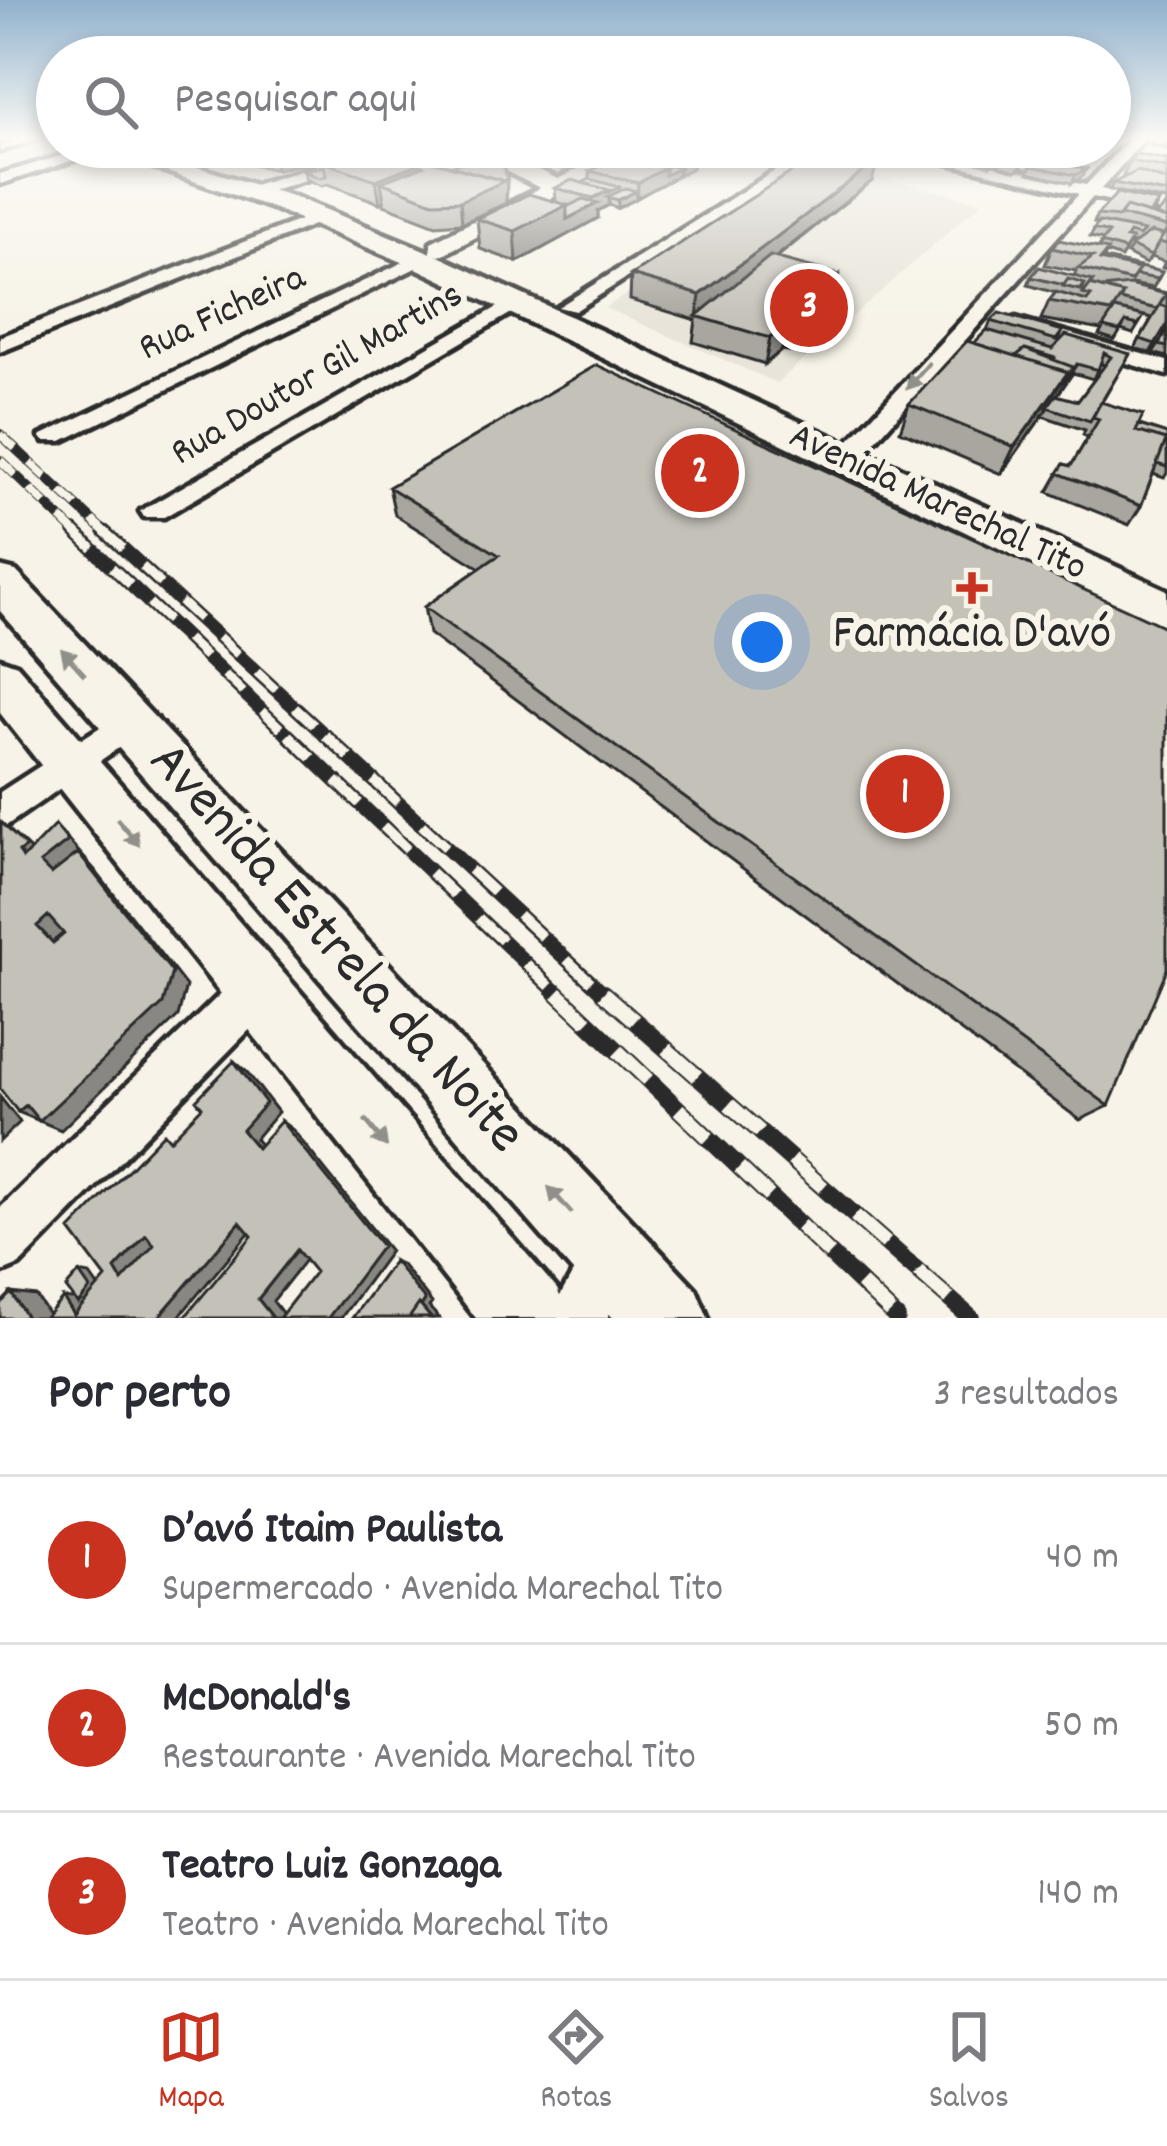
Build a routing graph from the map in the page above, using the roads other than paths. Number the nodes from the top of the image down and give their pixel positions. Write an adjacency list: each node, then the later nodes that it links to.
1 (287, 199): 8 (main road, Avenida Marechal Tito)
2 (293, 199): 11 (main road, Avenida Marechal Tito)
3 (535, 199): 11 (street)
4 (741, 199): 13 (street)
5 (1082, 199): 9 (street)
6 (1123, 199): 7 (street)
7 (1167, 208)
8 (323, 217): 11 (main road, Avenida Marechal Tito); 15 (street)
9 (1039, 245): 10 (street); 14 (street)
10 (1060, 250)
11 (431, 254): 12 (main road, Avenida Marechal Tito); 13 (main road, Avenida Marechal Tito); 17 (street, Rua Ficheira)
12 (517, 304): 18 (main road, Avenida Marechal Tito); 19 (street, Rua Doutor Gil Martins)
13 (568, 307): 18 (main road, Avenida Marechal Tito)
14 (974, 312): 16 (street); 18 (street, one-way to 18)
15 (0, 345)
16 (1167, 368)
17 (53, 436)
18 (853, 451): 20 (main road, Avenida Marechal Tito); 22 (main road, Avenida Marechal Tito)
19 (154, 511)
20 (1167, 578)
21 (0, 583): 24 (street, Avenida Estrela da Noite, one-way to 21)
22 (1167, 611)
23 (0, 678): 25 (street, Avenida Estrela da Noite)
24 (128, 724): 25 (street); 29 (street, Avenida Estrela da Noite, one-way to 24)
25 (70, 762): 26 (street); 27 (street, Avenida Estrela da Noite, one-way to 27)
26 (0, 813)
27 (258, 989): 28 (street); 30 (street, Avenida Estrela da Noite, one-way to 30)
28 (0, 1246)
29 (611, 1256): 31 (street); 32 (street, Avenida Estrela da Noite)
30 (528, 1318)
31 (577, 1318)
32 (667, 1318)

